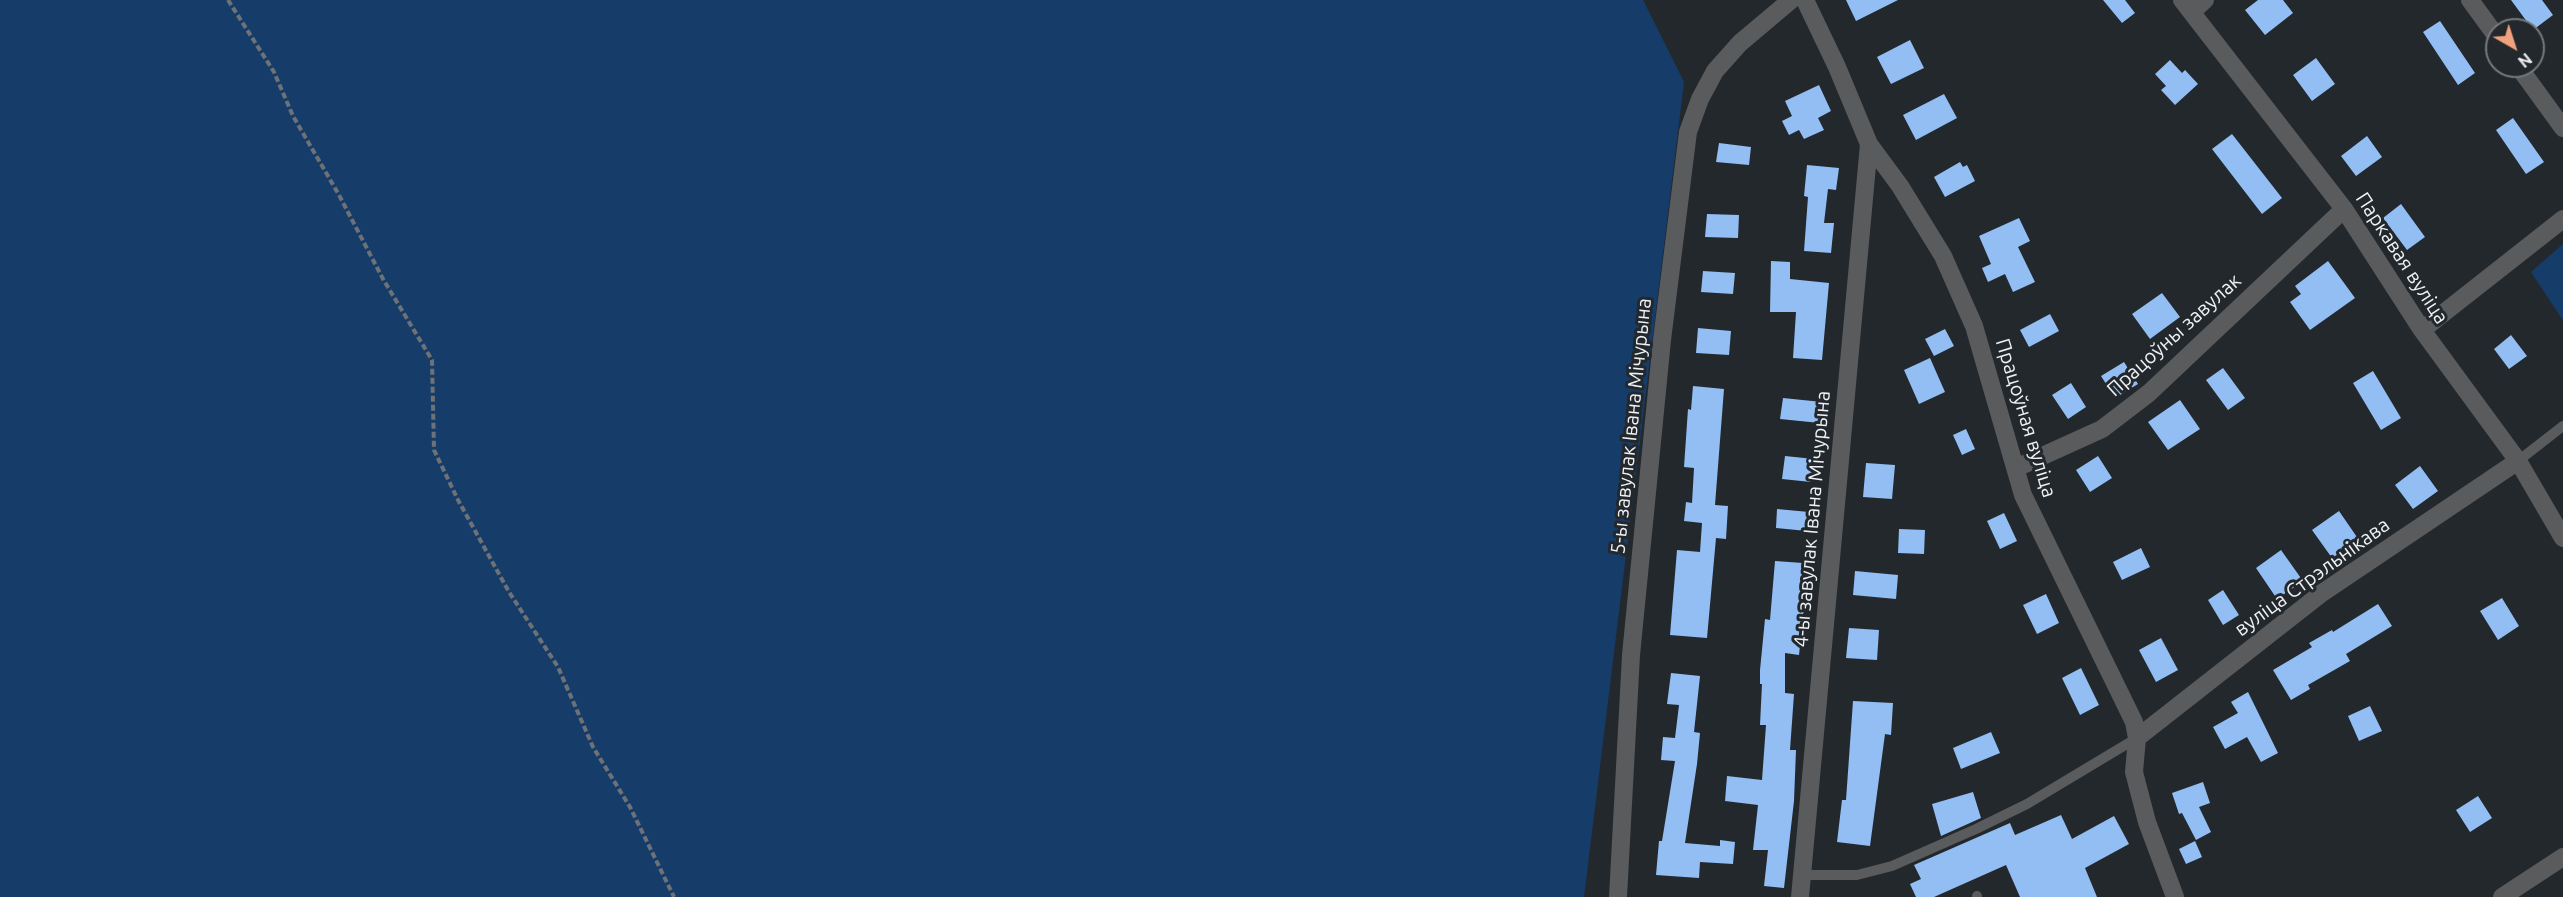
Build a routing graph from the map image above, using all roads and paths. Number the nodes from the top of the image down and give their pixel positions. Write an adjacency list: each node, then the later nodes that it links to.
1 (228, 0): 22 (path)
2 (1791, 0): 23 (street, 5-ы завулак Івана Мічурына)
3 (1805, 0): 9 (street, Працоўная вуліца)
4 (2470, 0): 6 (street)
5 (2193, 4): 12 (street, Паркавая вуліца)
6 (2485, 21)
7 (2527, 78): 8 (street)
8 (2563, 128)
9 (1869, 144): 10 (street, Працоўная вуліца); 11 (street, 4-ы завулак Івана Мічурына)
10 (1900, 186): 11 (street); 17 (street, Працоўная вуліца)
11 (1864, 192): 21 (street, 4-ы завулак Івана Мічурына)
12 (2344, 209): 14 (street, Паркавая вуліца); 17 (street, Працоўны завулак)
13 (2563, 219): 14 (street)
14 (2422, 330): 16 (street, Паркавая вуліца)
15 (2563, 426): 16 (lane)
16 (2518, 461): 18 (street, Паркавая вуліца); 19 (street, вуліца Стрэльнікава)
17 (2016, 468): 19 (street, Працоўная вуліца)
18 (2563, 538)
19 (2137, 738): 21 (lane); 25 (street, Працоўная вуліца)
20 (2563, 857): 26 (street)
21 (1802, 875): 24 (street, 4-ы завулак Івана Мічурына)
22 (674, 897)
23 (1618, 897)
24 (1800, 897)
25 (2175, 897)
26 (2502, 897)

